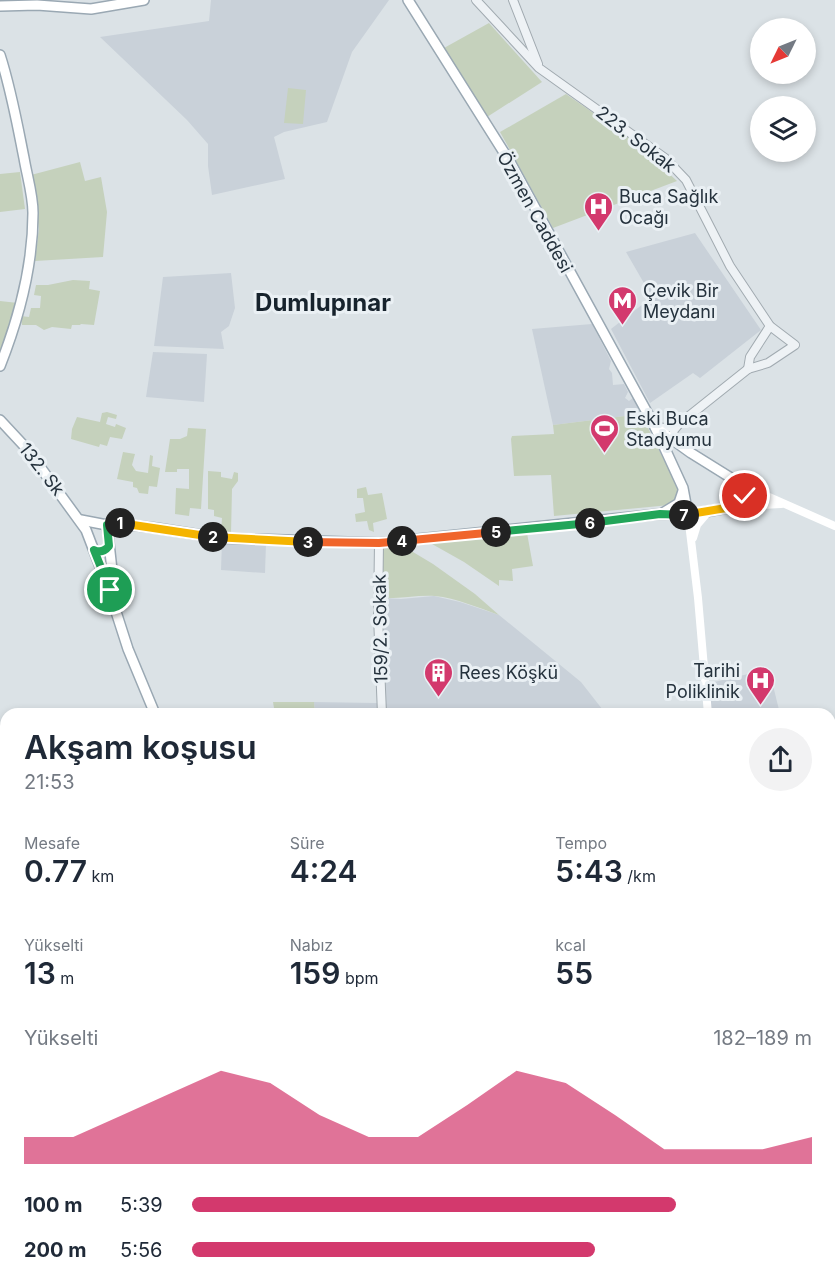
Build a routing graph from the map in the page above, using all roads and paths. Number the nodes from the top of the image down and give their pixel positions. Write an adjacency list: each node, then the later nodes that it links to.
1 (144, 0): 5 (main road)
2 (408, 0): 13 (main road, Özmen Caddesi)
3 (476, 0): 7 (street, 223. Sokak)
4 (513, 0): 7 (street)
5 (2, 4)
6 (0, 55): 9 (main road)
7 (540, 68): 8 (street, 223. Sokak)
8 (770, 326): 10 (street); 10 (street, 223. Sokak)
9 (0, 366)
10 (748, 369): 12 (street)
11 (0, 420): 24 (main road, 132. Sk)
12 (679, 424): 13 (street); 14 (street)
13 (655, 427): 14 (main road); 16 (main road, Özmen Caddesi)
14 (672, 439): 15 (main road)
15 (691, 453): 16 (main road); 17 (main road)
16 (674, 465): 18 (main road, Özmen Caddesi)
17 (744, 486): 19 (main road); 20 (main road)
18 (683, 488): 22 (main road); 23 (main road, Özmen Caddesi)
19 (784, 503): 20 (main road); 26 (main road)
20 (738, 506): 21 (main road)
21 (709, 511): 23 (main road); 28 (main road)
22 (660, 514): 23 (main road); 27 (main road)
23 (688, 515): 28 (main road)
24 (87, 525): 25 (main road); 30 (main road, 132. Sk)
25 (107, 525): 27 (main road); 29 (main road)
26 (835, 526)
27 (379, 543): 33 (street, 159/2. Sokak)
28 (692, 544): 34 (main road)
29 (109, 546): 30 (main road); 31 (main road)
30 (94, 550): 31 (main road, 132. Sk)
31 (116, 611): 32 (main road)
32 (153, 708)
33 (382, 708)
34 (707, 708)

